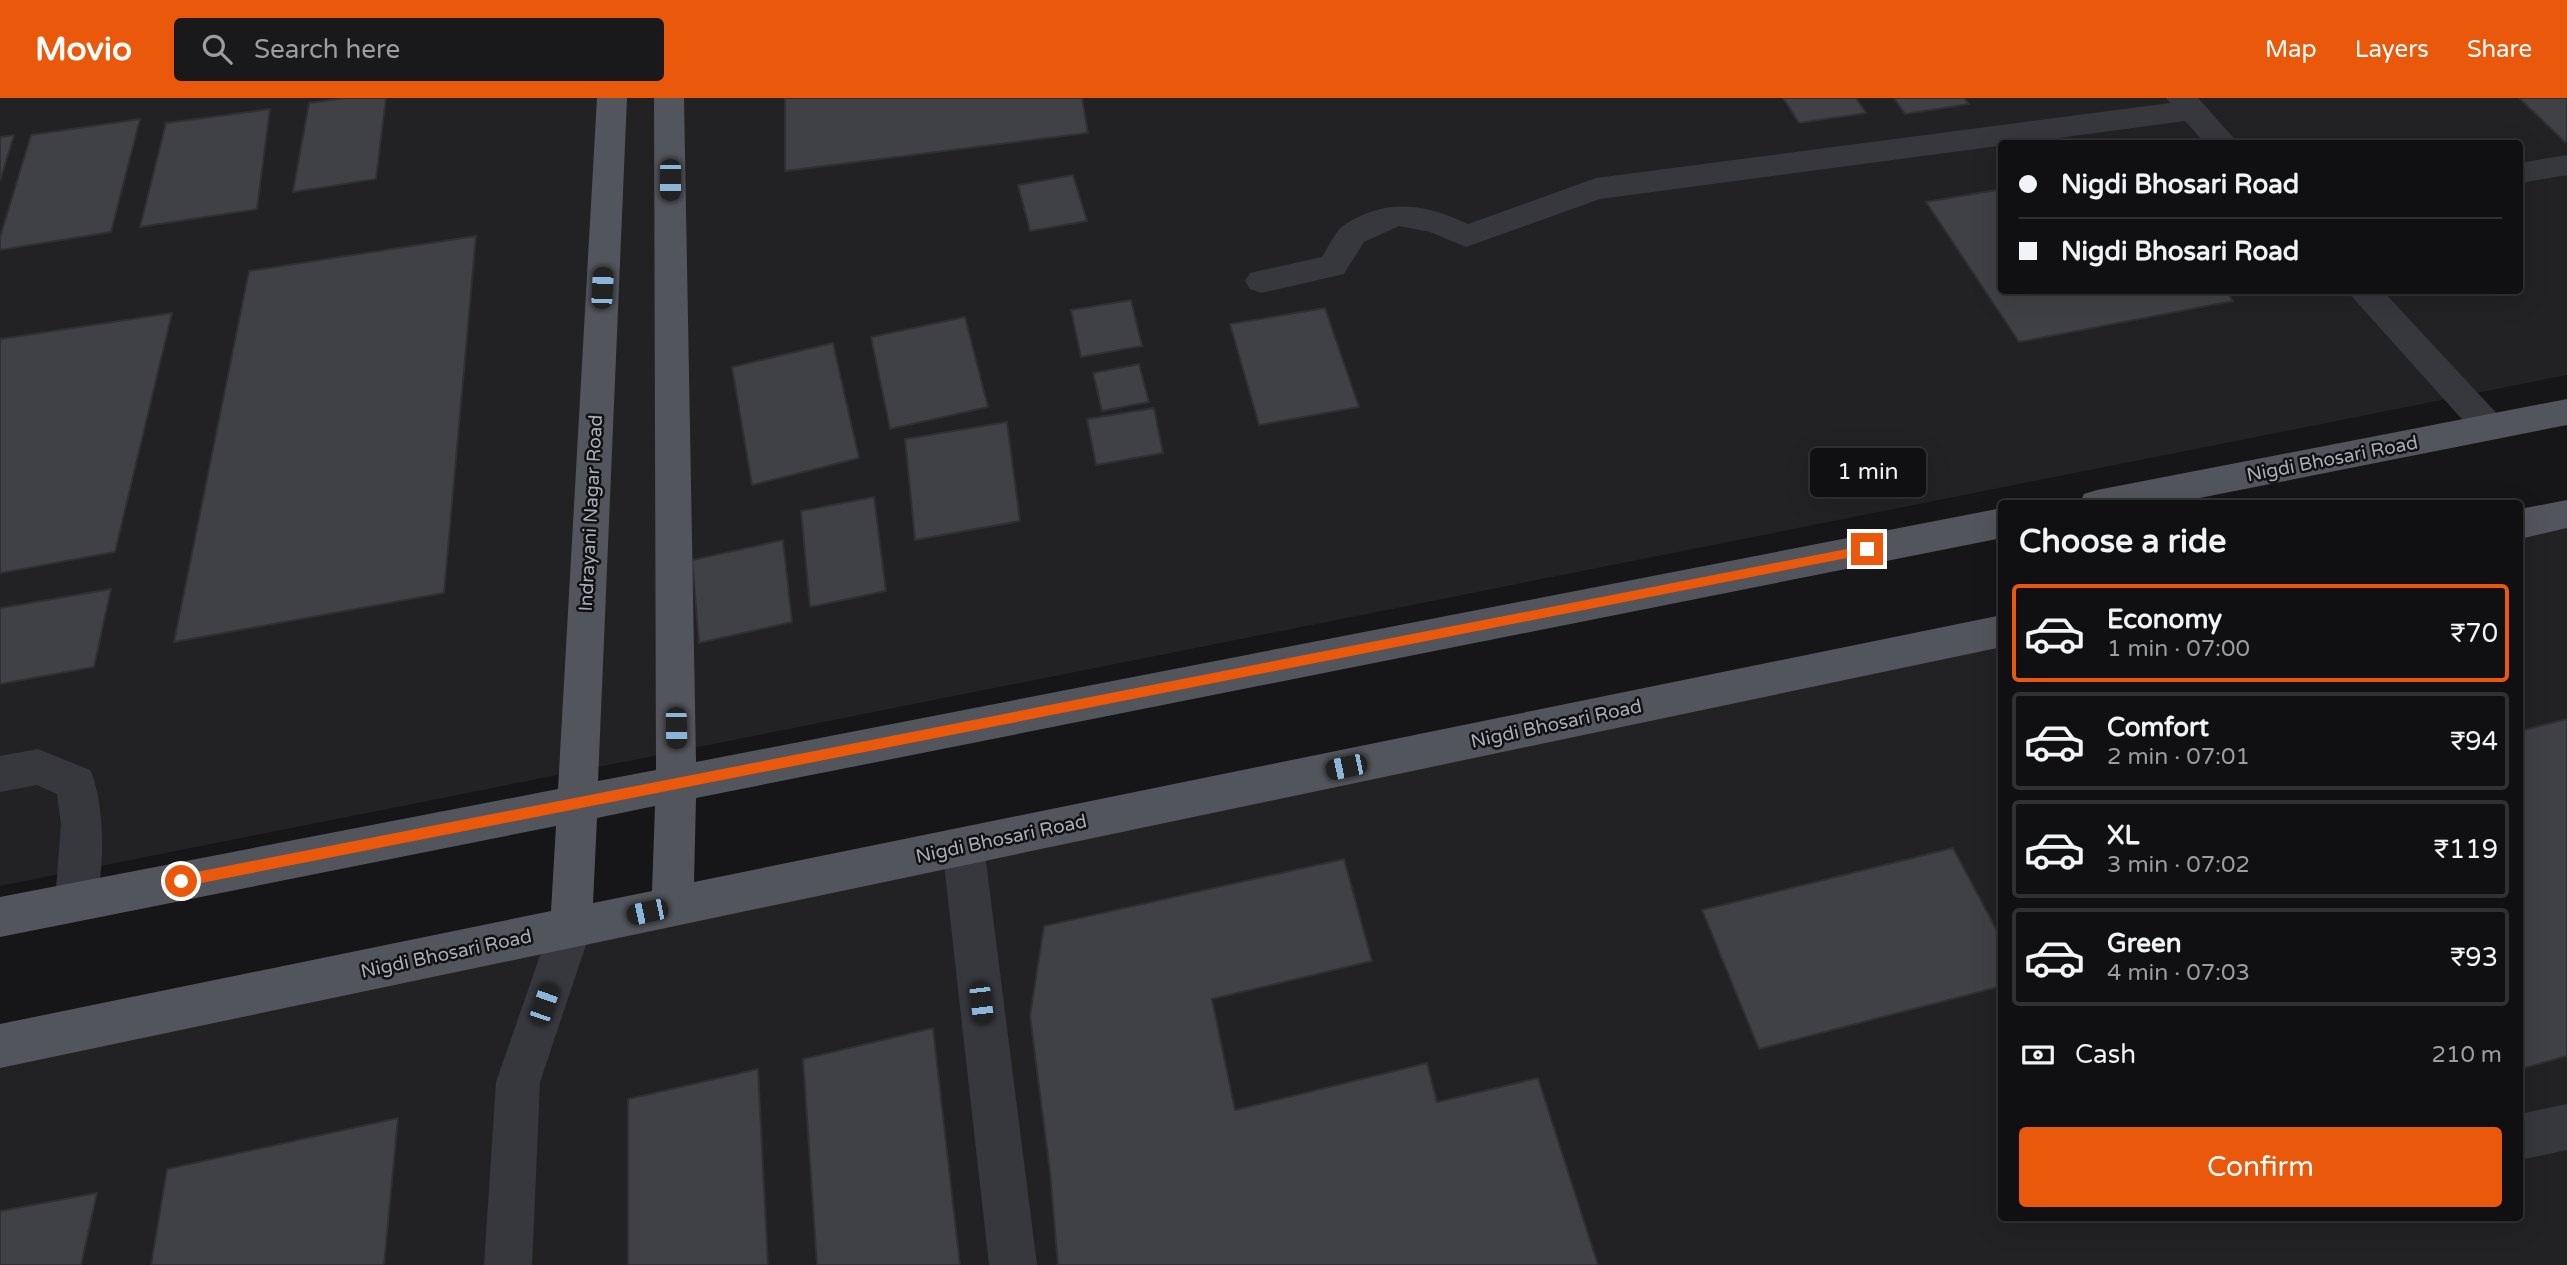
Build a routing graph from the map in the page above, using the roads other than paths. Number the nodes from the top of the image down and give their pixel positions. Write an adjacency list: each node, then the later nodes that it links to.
1 (612, 98): 18 (main road, Indrayani Nagar Road)
2 (669, 98): 17 (main road)
3 (2187, 104): 4 (lane); 7 (lane)
4 (2220, 140)
5 (2567, 165): 6 (lane)
6 (2523, 172)
7 (1261, 281)
8 (2366, 294): 10 (lane)
9 (2567, 412): 10 (main road, Nigdi Bhosari Road)
10 (2489, 427): 11 (main road, Nigdi Bhosari Road)
11 (2117, 500)
12 (2567, 514): 13 (main road)
13 (2523, 523)
14 (1998, 524): 17 (main road)
15 (1998, 632): 19 (main road, Nigdi Bhosari Road)
16 (0, 774): 20 (lane)
17 (676, 782): 18 (main road); 21 (main road)
18 (575, 802): 20 (main road); 23 (main road, Indrayani Nagar Road)
19 (963, 846): 21 (main road, Nigdi Bhosari Road); 28 (lane)
20 (76, 902): 22 (main road)
21 (672, 906): 23 (main road, Nigdi Bhosari Road)
22 (0, 917)
23 (571, 927): 24 (main road, Nigdi Bhosari Road); 27 (lane)
24 (0, 1046)
25 (2567, 1127): 26 (lane)
26 (2523, 1136)
27 (508, 1265)
28 (1013, 1265)

